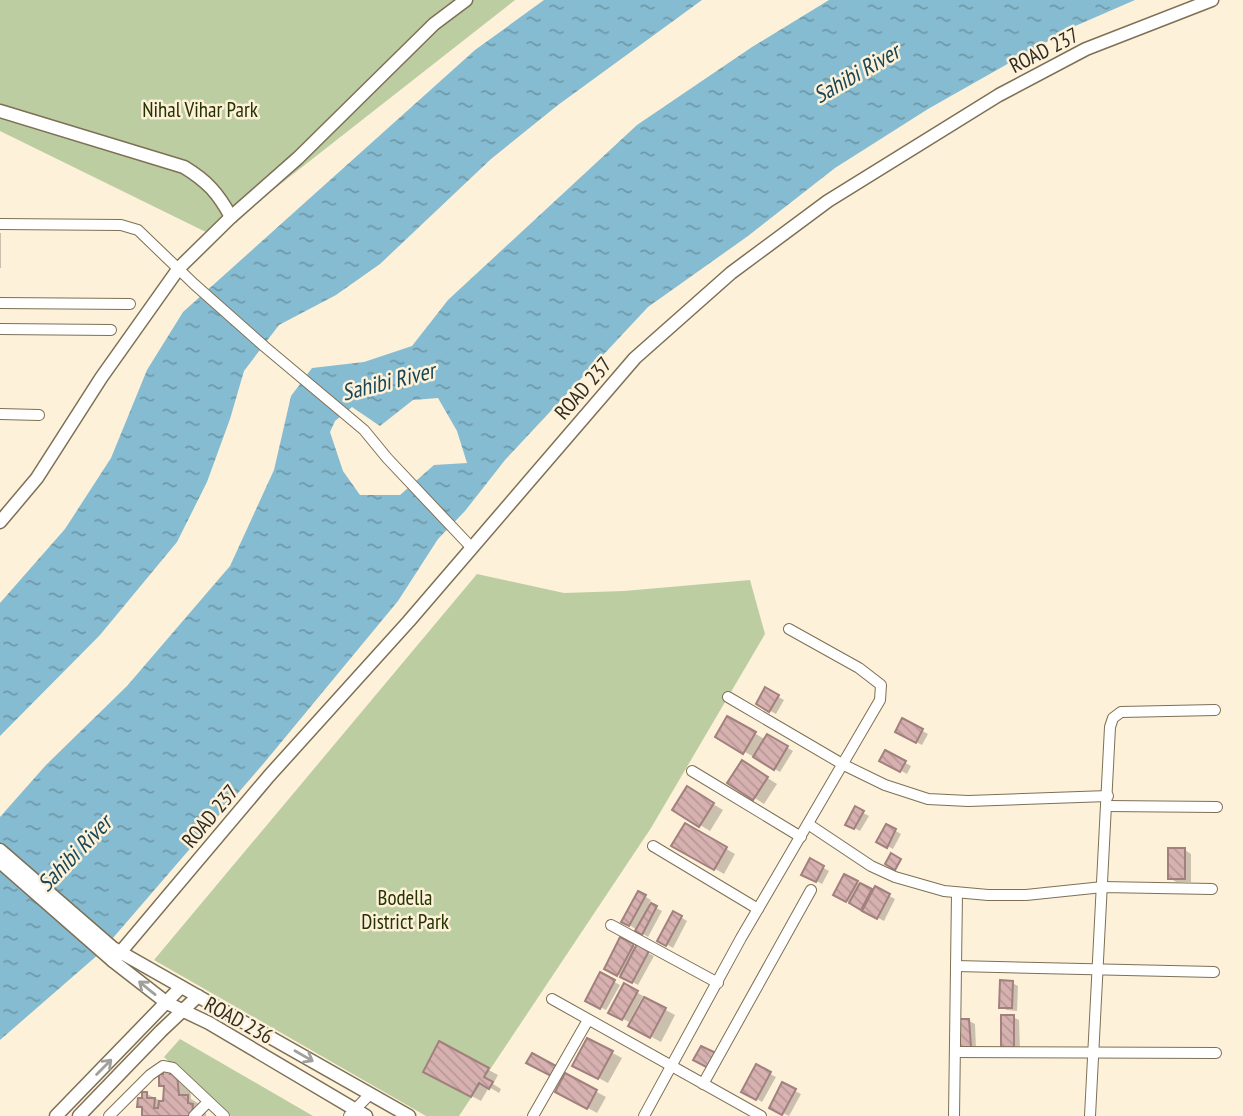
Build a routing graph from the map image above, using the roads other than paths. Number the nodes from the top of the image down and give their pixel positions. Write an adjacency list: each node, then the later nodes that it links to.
1 (466, 0): 4 (street)
2 (1212, 0): 14 (street, ROAD 237)
3 (0, 111): 4 (street)
4 (231, 217): 6 (street)
5 (0, 224): 6 (street)
6 (179, 268): 13 (street); 14 (street)
7 (0, 303): 8 (street)
8 (130, 304)
9 (0, 329): 10 (street)
10 (111, 330)
11 (0, 414): 12 (street)
12 (39, 415)
13 (0, 522)
14 (471, 547): 33 (street, ROAD 237)
15 (789, 629): 18 (street)
16 (728, 697): 18 (street)
17 (1215, 710): 20 (street)
18 (844, 765): 20 (street); 22 (street)
19 (692, 771): 23 (street)
20 (1107, 801): 21 (street); 27 (street)
21 (1217, 807)
22 (808, 824): 23 (street); 30 (street)
23 (801, 837): 31 (street)
24 (653, 846): 31 (street)
25 (0, 850): 33 (street)
26 (0, 862): 33 (street)
27 (1103, 887): 28 (street); 30 (street); 35 (street)
28 (1212, 889)
29 (811, 890): 48 (street)
30 (957, 893): 34 (street)
31 (758, 909): 37 (street)
32 (611, 925): 37 (street)
33 (113, 954): 38 (street); 41 (street, one-way to 33)
34 (956, 966): 35 (street); 44 (street)
35 (1098, 970): 36 (street); 45 (street)
36 (1214, 972)
37 (718, 983): 47 (street)
38 (181, 987): 39 (street); 41 (street)
39 (198, 996): 42 (street); 49 (street, one-way to 49)
40 (552, 999): 43 (street)
41 (167, 1003): 42 (street); 52 (street, one-way to 41)
42 (183, 1012): 51 (street, ROAD 236); 53 (street, ROAD 236)
43 (588, 1020): 47 (street); 58 (street)
44 (955, 1052): 45 (street); 61 (street)
45 (1094, 1053): 46 (street); 62 (street)
46 (1216, 1053)
47 (672, 1066): 48 (street); 59 (street)
48 (703, 1084): 60 (street)
49 (370, 1094): 51 (street); 57 (street)
50 (208, 1102): 54 (street); 55 (street); 56 (street)
51 (356, 1114)
52 (56, 1116)
53 (79, 1116)
54 (108, 1116)
55 (194, 1116)
56 (224, 1116)
57 (409, 1116)
58 (533, 1116)
59 (644, 1116)
60 (761, 1116)
61 (954, 1116)
62 (1090, 1116)

